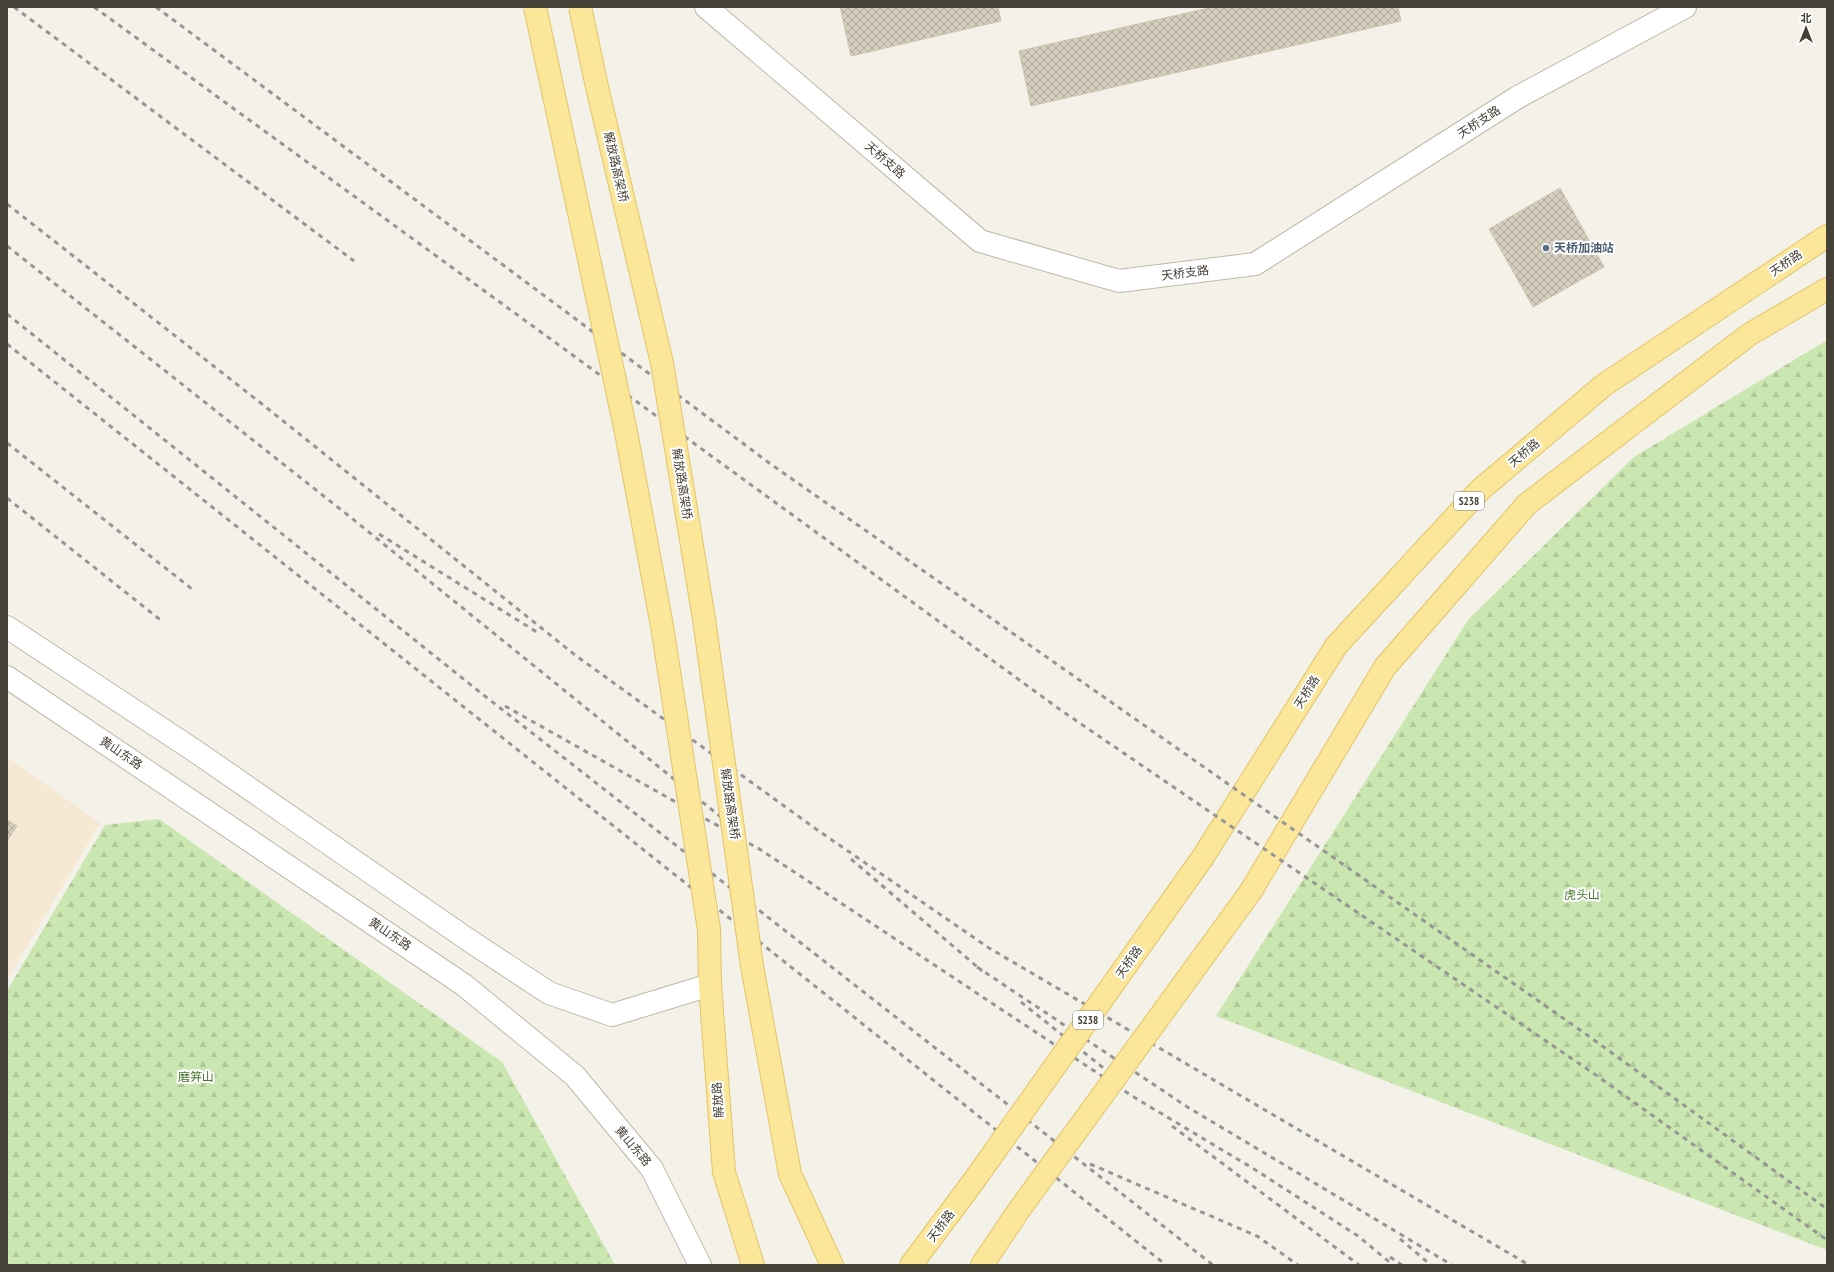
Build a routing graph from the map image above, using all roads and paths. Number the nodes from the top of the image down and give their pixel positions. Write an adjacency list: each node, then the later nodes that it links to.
1 (536, 7): 9 (main road, 解放路, bridge)
2 (580, 7): 12 (main road, 解放路高架桥, bridge)
3 (706, 7): 4 (street, 天桥支路)
4 (1685, 7)
5 (1827, 236): 13 (main road, 天桥路 / S238, bridge)
6 (1827, 289): 14 (main road, bridge)
7 (7, 627): 9 (street)
8 (7, 677): 10 (street, 黄山东路)
9 (710, 985): 11 (main road, 解放路)
10 (695, 1259)
11 (753, 1265)
12 (832, 1265)
13 (911, 1265)
14 (982, 1265)

